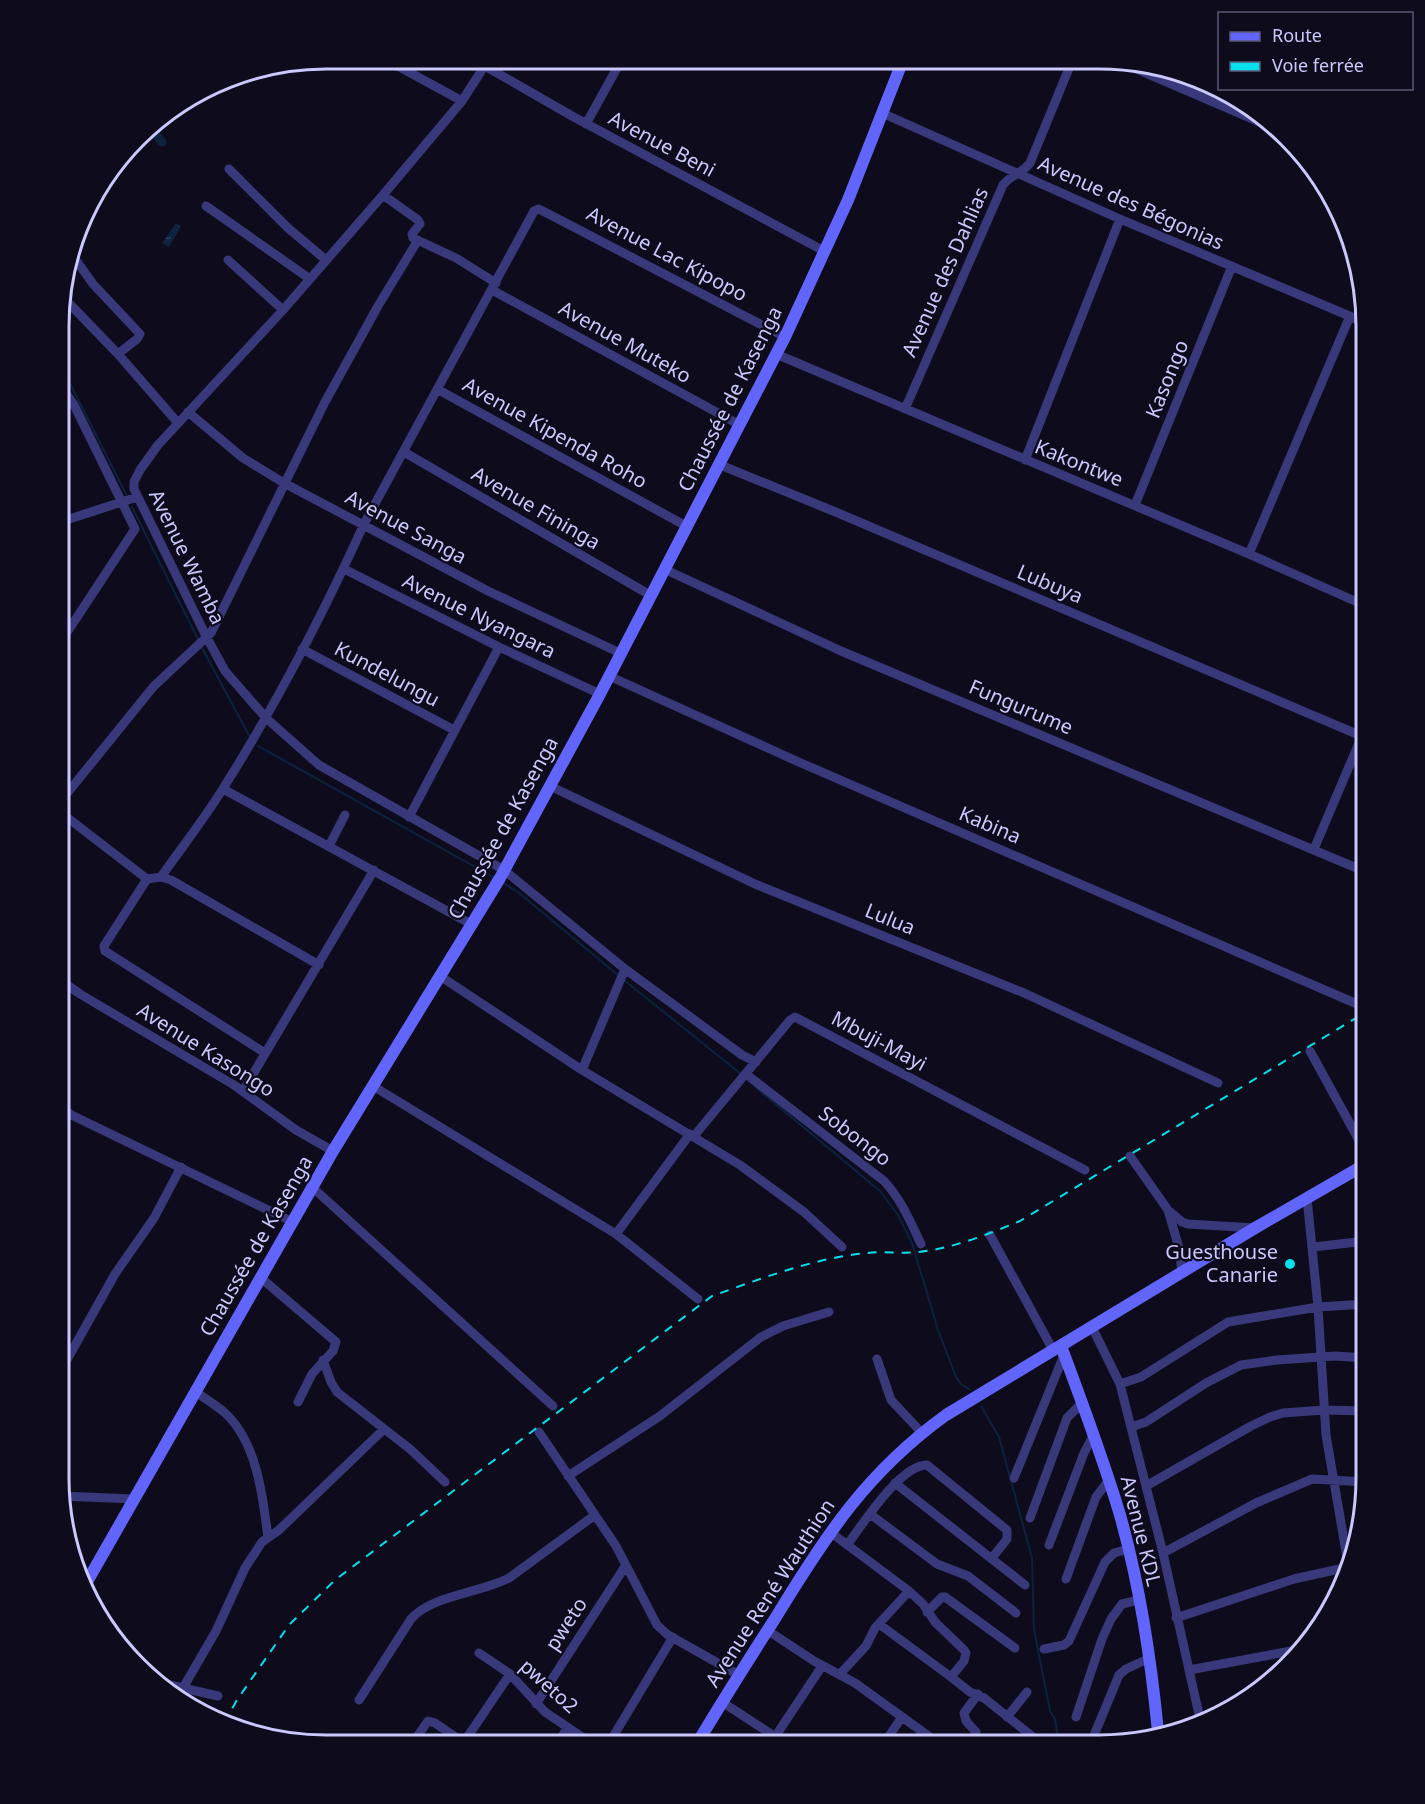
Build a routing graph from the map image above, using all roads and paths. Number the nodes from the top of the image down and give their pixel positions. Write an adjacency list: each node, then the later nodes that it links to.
1 (403, 69): 9 (street)
2 (483, 69): 9 (street, Avenue Wamba)
3 (497, 69): 13 (street, Avenue Beni)
4 (616, 69): 13 (street)
5 (899, 69): 11 (main road, Chaussée de Kasenga)
6 (1069, 69): 15 (street, Avenue des Dahlias)
7 (1147, 74): 10 (street)
8 (1212, 96): 10 (street)
9 (462, 101): 16 (street, Avenue Wamba)
10 (1209, 101): 12 (street)
11 (882, 113): 15 (street, Avenue des Bégonias); 20 (main road, Chaussée de Kasenga)
12 (1250, 118)
13 (586, 124): 20 (street, Avenue Beni)
14 (229, 169): 22 (street)
15 (1020, 174): 18 (street, Avenue des Bégonias); 36 (street, Avenue des Dahlias)
16 (383, 195): 19 (street); 22 (street, Avenue Wamba)
17 (206, 206): 25 (street)
18 (1120, 219): 24 (street, Avenue des Bégonias); 41 (street)
19 (418, 240): 26 (street, Avenue Muteko); 43 (street)
20 (824, 251): 31 (main road, Chaussée de Kasenga)
21 (228, 260): 28 (street)
22 (326, 260): 25 (street, Avenue Wamba)
23 (77, 262): 32 (street)
24 (1232, 266): 29 (street, Avenue des Bégonias); 46 (street, Kasongo)
25 (310, 279): 28 (street, Avenue Wamba)
26 (494, 286): 31 (street, Avenue Lac Kipopo); 34 (street); 39 (street, Avenue Muteko)
27 (70, 305): 32 (street)
28 (283, 310): 37 (street, Avenue Wamba)
29 (1350, 316): 30 (street, Avenue des Bégonias); 50 (street)
30 (1356, 318)
31 (785, 337): 33 (main road, Chaussée de Kasenga)
32 (118, 354): 38 (street)
33 (776, 354): 36 (street, Kakontwe); 39 (main road, Chaussée de Kasenga)
34 (437, 389): 40 (street); 49 (street, Avenue Kipenda Roho)
35 (69, 398): 45 (street)
36 (905, 409): 41 (street, Kakontwe)
37 (188, 412): 38 (street, Avenue Wamba); 43 (street, Avenue Sanga)
38 (178, 423): 44 (street, Avenue Wamba)
39 (740, 425): 42 (main road, Chaussée de Kasenga)
40 (404, 452): 48 (street); 53 (street, Avenue Fininga)
41 (1025, 460): 46 (street, Kakontwe)
42 (718, 464): 49 (main road, Chaussée de Kasenga); 64 (street, Lubuya)
43 (284, 483): 48 (street, Avenue Sanga); 56 (street)
44 (137, 497): 45 (street); 56 (street, Avenue Wamba)
45 (121, 501): 47 (street); 55 (street)
46 (1135, 505): 50 (street, Kakontwe)
47 (69, 519)
48 (364, 524): 51 (street); 59 (street, Avenue Sanga)
49 (686, 526): 52 (main road, Chaussée de Kasenga)
50 (1249, 554): 54 (street, Kakontwe)
51 (344, 569): 57 (street, Avenue Nyangara); 58 (street)
52 (664, 569): 53 (main road, Chaussée de Kasenga); 73 (street, Fungurume)
53 (650, 595): 59 (main road, Chaussée de Kasenga)
54 (1356, 601)
55 (69, 629)
56 (202, 642): 62 (street, Avenue Wamba); 68 (street)
57 (499, 647): 61 (street, Avenue Nyangara); 63 (street)
58 (302, 649): 62 (street); 63 (street, Kundelungu)
59 (620, 653): 60 (main road, Chaussée de Kasenga)
60 (609, 676): 61 (main road, Chaussée de Kasenga); 84 (street, Kabina)
61 (600, 694): 66 (main road, Chaussée de Kasenga)
62 (266, 717): 67 (street); 70 (street, Avenue Wamba)
63 (454, 730): 70 (street)
64 (1356, 734)
65 (1356, 755): 73 (street)
66 (550, 786): 77 (main road, Chaussée de Kasenga); 90 (street, Lulua)
67 (223, 789): 72 (street); 76 (street)
68 (69, 791)
69 (345, 815): 72 (street)
70 (409, 817): 77 (street, Avenue Wamba)
71 (69, 819): 78 (street)
72 (329, 846): 75 (street)
73 (1314, 849): 74 (street, Fungurume)
74 (1356, 868)
75 (374, 870): 79 (street); 80 (street)
76 (161, 877): 78 (street); 80 (street)
77 (500, 877): 79 (main road, Chaussée de Kasenga); 81 (street, Avenue Wamba)
78 (147, 879): 86 (street)
79 (473, 925): 82 (main road, Chaussée de Kasenga)
80 (319, 965): 86 (street)
81 (625, 969): 87 (street, Avenue Wamba); 88 (street)
82 (440, 976): 88 (street); 91 (main road, Chaussée de Kasenga)
83 (69, 986): 92 (street, Avenue Kasongo)
84 (1356, 1004)
85 (1311, 1051): 94 (street)
86 (265, 1053): 92 (street)
87 (756, 1062): 89 (street, Mbuji-Mayi); 99 (street, Mbuji-Mayi)
88 (582, 1070): 95 (street)
89 (747, 1074): 95 (street, Mbuji-Mayi); 109 (street, Sobongo)
90 (1218, 1083)
91 (373, 1086): 96 (main road, Chaussée de Kasenga); 106 (street)
92 (243, 1091): 96 (street, Avenue Kasongo)
93 (69, 1113): 98 (street)
94 (1356, 1134)
95 (692, 1135): 106 (street, Mbuji-Mayi); 111 (street)
96 (333, 1151): 101 (main road, Chaussée de Kasenga)
97 (1131, 1156): 103 (street)
98 (181, 1167): 104 (street); 120 (street)
99 (1085, 1170)
100 (1356, 1170): 102 (main road, Avenue René Wauthion)
101 (312, 1187): 104 (main road, Chaussée de Kasenga); 129 (street)
102 (1307, 1198): 105 (main road, Avenue René Wauthion); 110 (street)
103 (1168, 1210): 105 (street); 112 (street)
104 (293, 1222): 113 (main road, Chaussée de Kasenga)
105 (1255, 1228): 112 (main road, Avenue René Wauthion)
106 (616, 1234): 114 (street)
107 (990, 1235): 119 (street)
108 (1356, 1242): 110 (street)
109 (921, 1244)
110 (1313, 1246): 116 (street)
111 (842, 1247)
112 (1182, 1272): 118 (main road, Avenue René Wauthion)
113 (261, 1278): 124 (street); 126 (main road, Chaussée de Kasenga)
114 (698, 1299)
115 (1356, 1305): 116 (street)
116 (1318, 1307): 121 (street); 125 (street)
117 (829, 1312): 137 (street)
118 (1092, 1327): 119 (main road, Avenue René Wauthion); 125 (street)
119 (1059, 1350): 128 (main road, Avenue KDL); 135 (main road, Avenue René Wauthion); 138 (street)
120 (69, 1356)
121 (1321, 1357): 122 (street); 130 (street); 132 (street)
122 (1356, 1357)
123 (877, 1359): 135 (street)
124 (323, 1360): 127 (street); 133 (street)
125 (1120, 1384): 132 (street)
126 (195, 1391): 146 (main road, Chaussée de Kasenga); 151 (street)
127 (298, 1402)
128 (1082, 1403): 136 (main road, Avenue KDL); 149 (street)
129 (553, 1406)
130 (1324, 1410): 131 (street); 140 (street); 144 (street)
131 (1356, 1411)
132 (1131, 1427): 144 (street)
133 (384, 1429): 141 (street); 151 (street)
134 (539, 1432): 137 (street)
135 (922, 1433): 150 (main road, Avenue René Wauthion)
136 (1093, 1436): 139 (main road, Avenue KDL); 153 (street)
137 (568, 1476): 148 (street)
138 (1014, 1478)
139 (1109, 1480): 154 (main road, Avenue KDL); 161 (street)
140 (1333, 1481): 142 (street); 155 (street); 156 (street)
141 (445, 1482)
142 (1356, 1482)
143 (895, 1483): 147 (street); 157 (street); 157 (street)
144 (1146, 1486): 156 (street)
145 (70, 1497): 146 (street)
146 (134, 1499): 160 (main road, Chaussée de Kasenga)
147 (870, 1514): 152 (street); 166 (street)
148 (595, 1515): 158 (street); 187 (street)
149 (1030, 1518)
150 (830, 1532): 152 (street); 169 (main road, Avenue René Wauthion)
151 (268, 1538): 183 (street)
152 (847, 1545): 163 (street)
153 (1049, 1545)
154 (1128, 1549): 164 (main road, Avenue KDL); 172 (street)
155 (1345, 1549)
156 (1163, 1553): 167 (street)
157 (992, 1558): 162 (street)
158 (626, 1565): 170 (street); 189 (street, pweto)
159 (1339, 1569): 167 (street)
160 (90, 1577)
161 (1066, 1579)
162 (1025, 1585)
163 (909, 1591): 165 (street); 168 (street)
164 (1139, 1600): 175 (main road, Avenue KDL); 193 (street)
165 (927, 1612): 171 (street); 181 (street)
166 (1016, 1613)
167 (1176, 1617): 177 (street)
168 (879, 1624): 179 (street); 181 (street)
169 (767, 1630): 176 (street); 180 (main road, Avenue René Wauthion)
170 (673, 1637): 180 (street); 201 (street)
171 (1015, 1648)
172 (1044, 1649)
173 (1288, 1652): 177 (street)
174 (479, 1653): 178 (street, pweto2)
175 (1150, 1658): 195 (main road, Avenue KDL); 209 (street)
176 (822, 1666): 179 (street); 204 (street)
177 (1189, 1670): 190 (street)
178 (510, 1674): 189 (street, pweto2); 198 (street)
179 (840, 1674): 191 (street)
180 (739, 1676): 188 (main road, Avenue René Wauthion)
181 (951, 1677): 185 (street)
182 (176, 1686): 183 (street)
183 (183, 1688): 186 (street)
184 (1027, 1692): 192 (street)
185 (978, 1694): 192 (street); 207 (street)
186 (218, 1696)
187 (359, 1700)
188 (722, 1702): 202 (main road, Avenue René Wauthion); 203 (street)
189 (536, 1704): 194 (street, pweto2)
190 (1199, 1714)
191 (902, 1717): 205 (street); 206 (street)
192 (1007, 1717): 208 (street)
193 (1076, 1717)
194 (567, 1728): 199 (street); 200 (street, pweto2)
195 (1158, 1728)
196 (418, 1735): 197 (street)
197 (452, 1735)
198 (470, 1735)
199 (563, 1735)
200 (578, 1735)
201 (614, 1735)
202 (702, 1735)
203 (772, 1735)
204 (776, 1735)
205 (890, 1735)
206 (927, 1735)
207 (974, 1735)
208 (1030, 1735)
209 (1094, 1735)

